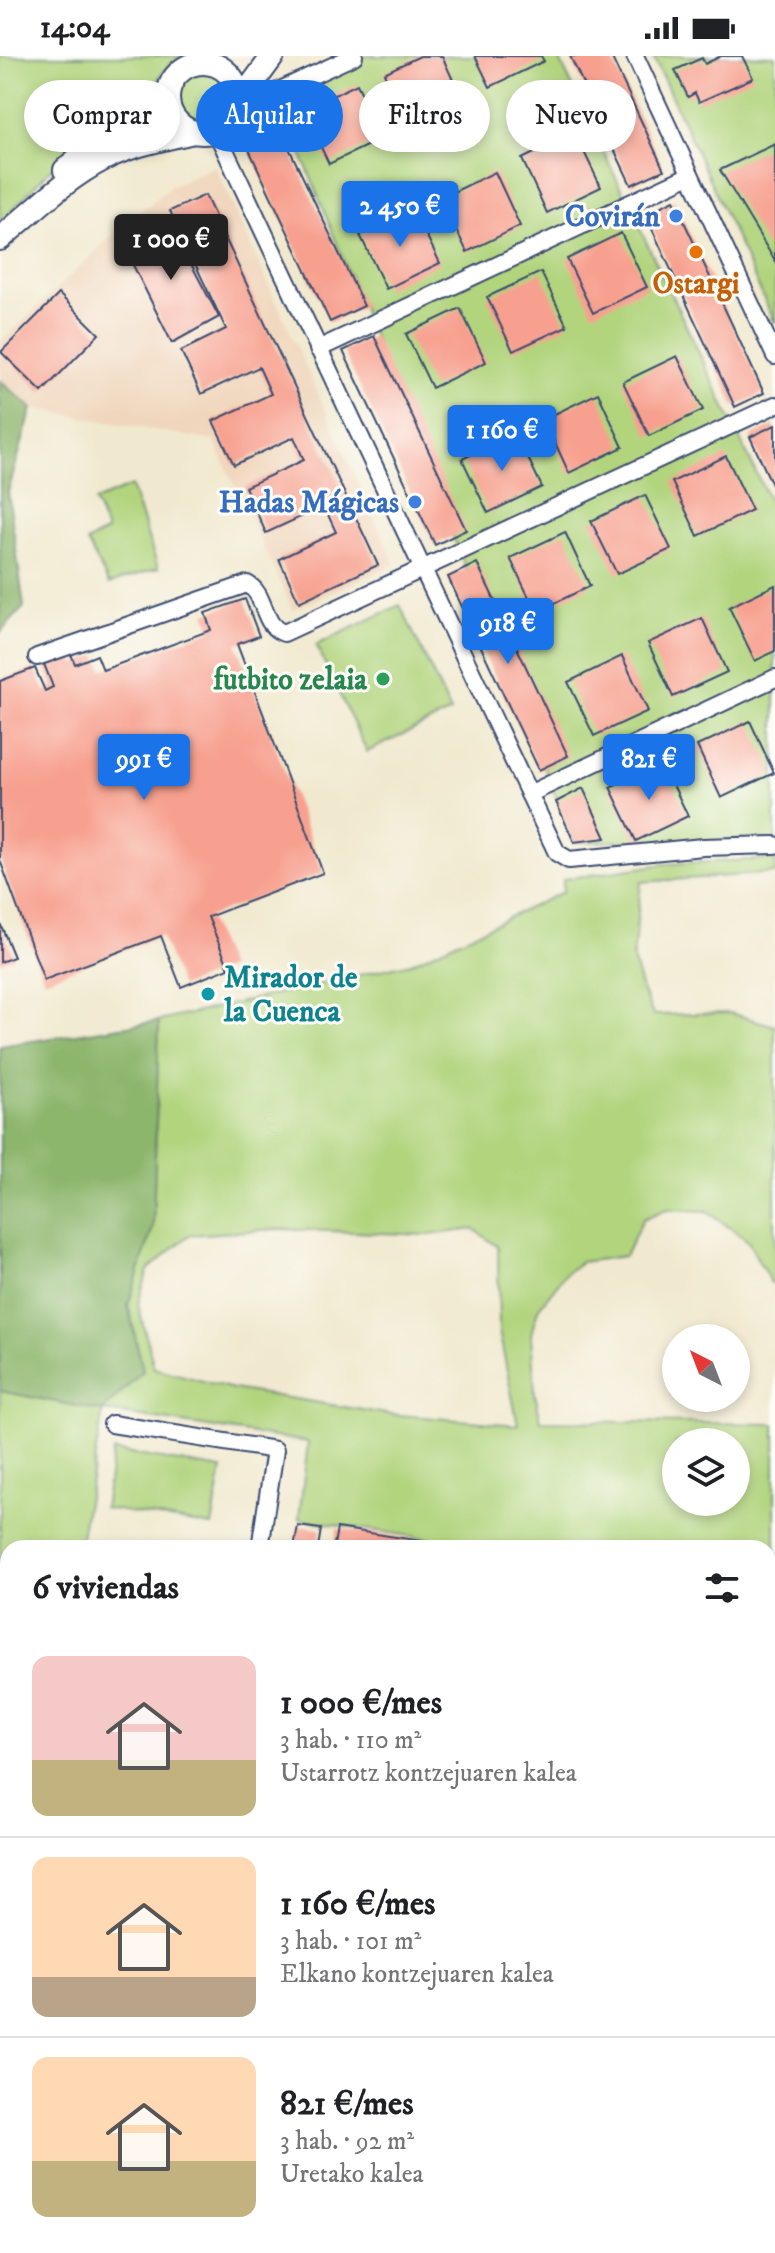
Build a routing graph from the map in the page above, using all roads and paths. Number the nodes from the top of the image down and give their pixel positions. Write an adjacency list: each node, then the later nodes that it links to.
1 (273, 56): 7 (street)
2 (354, 56): 8 (street)
3 (635, 56): 12 (street)
4 (210, 60): 5 (street); 6 (street)
5 (174, 80)
6 (231, 80)
7 (256, 80)
8 (300, 80)
9 (196, 133): 13 (street)
10 (85, 152): 13 (street)
11 (216, 152): 14 (street)
12 (690, 175): 14 (street); 15 (street)
13 (0, 238)
14 (318, 349): 17 (street)
15 (775, 356)
16 (775, 405): 17 (street)
17 (422, 569): 18 (street); 20 (street)
18 (37, 657)
19 (775, 678): 20 (street)
20 (529, 794): 21 (street)
21 (775, 845)
22 (112, 1424): 23 (street)
23 (261, 1540)

